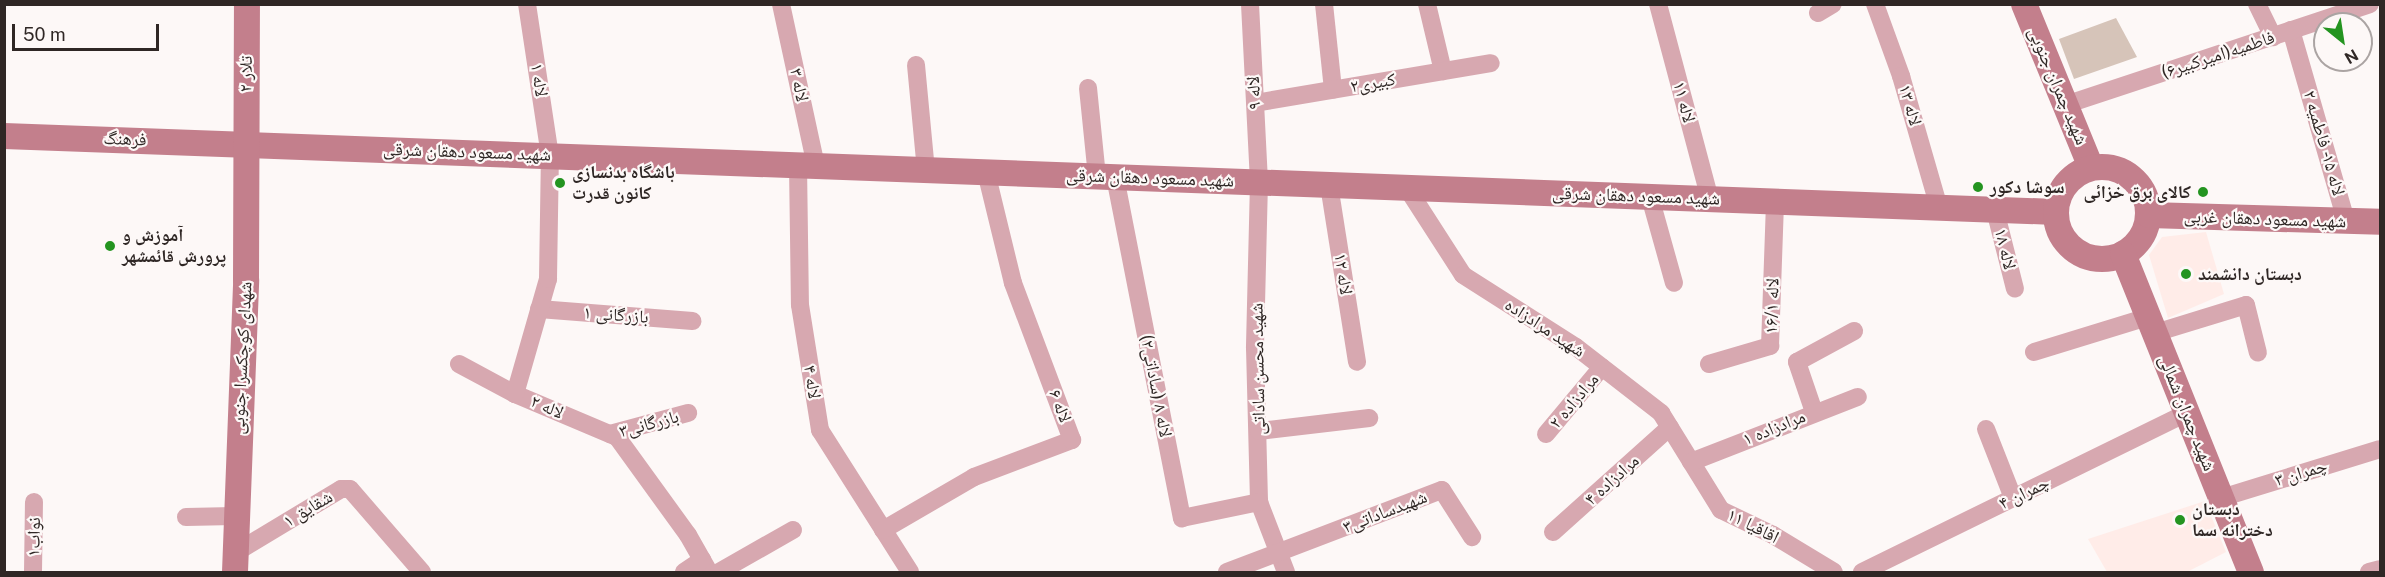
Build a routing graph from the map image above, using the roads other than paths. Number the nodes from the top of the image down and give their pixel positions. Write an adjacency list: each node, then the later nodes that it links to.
1 (247, 4): 22 (main road, تلار ۲)
2 (527, 4): 23 (street, لاله ۱)
3 (781, 4): 24 (street, لاله ۳)
4 (1250, 4): 19 (street, لاله ۹)
5 (1324, 4): 18 (street)
6 (1427, 4): 16 (street)
7 (1658, 4): 33 (street, لاله ۱۱)
8 (1875, 4): 35 (street, لاله ۱۳)
9 (2024, 4): 20 (main road, شهید چمران جنوبی)
10 (2257, 4): 13 (street)
11 (2370, 4): 12 (street, فاطمیه(امیرکبیر۶))
12 (2291, 30): 13 (street, فاطمیه(امیرکبیر۶)); 39 (street, لاله ۱۵- فاطمیه ۲)
13 (2273, 37): 20 (street, فاطمیه(امیرکبیر۶))
14 (1491, 63): 16 (street, کبیری۲)
15 (916, 65): 26 (street)
16 (1443, 71): 18 (street, کبیری۲)
17 (1088, 88): 28 (street)
18 (1333, 90): 19 (street, کبیری۲)
19 (1255, 103): 29 (street, لاله ۹)
20 (2066, 105): 25 (main road, شهید چمران جنوبی)
21 (4, 136): 22 (main road, فرهنگ)
22 (246, 143): 23 (main road, شهید مسعود دهقان شرقی); 71 (main road, شهدای کوچکسرا جنوبی)
23 (550, 156): 24 (main road, شهید مسعود دهقان شرقی); 44 (street, لاله ۲)
24 (807, 166): 26 (main road, شهید مسعود دهقان شرقی); 74 (street, لاله ۴)
25 (2091, 167): 37 (main road); 38 (main road)
26 (926, 170): 27 (main road, شهید مسعود دهقان شرقی)
27 (986, 172): 28 (main road, شهید مسعود دهقان شرقی); 74 (street, لاله ۶)
28 (1106, 177): 29 (main road, شهید مسعود دهقان شرقی); 70 (street, لاله ۸ (ساداتی۲))
29 (1259, 182): 30 (main road, شهید مسعود دهقان شرقی); 62 (street, شهید محسن ساداتی)
30 (1329, 185): 31 (main road, شهید مسعود دهقان شرقی); 50 (street, لاله ۱۲)
31 (1407, 188): 32 (main road, شهید مسعود دهقان شرقی); 53 (street, شهید مرادزاده)
32 (1650, 197): 33 (main road, شهید مسعود دهقان شرقی); 42 (street)
33 (1710, 199): 34 (main road, شهید مسعود دهقان شرقی)
34 (1775, 202): 35 (main road, شهید مسعود دهقان شرقی); 52 (street, لاله ۱۶/۱)
35 (1939, 208): 36 (main road, شهید مسعود دهقان شرقی)
36 (1995, 210): 37 (main road, شهید مسعود دهقان شرقی); 43 (street, لاله ۱۸)
37 (2055, 212): 41 (main road)
38 (2149, 215): 39 (main road, شهید مسعود دهقان غربی); 41 (main road)
39 (2346, 221): 40 (main road, شهید مسعود دهقان غربی)
40 (2380, 222)
41 (2123, 254): 46 (main road, شهید چمران شمالی)
42 (1674, 283)
43 (2015, 288)
44 (539, 309): 45 (street, بازرگانی ۱); 54 (street, لاله ۲)
45 (693, 321)
46 (2151, 325): 48 (street); 49 (street); 58 (main road, شهید چمران شمالی)
47 (1854, 331): 56 (street)
48 (2034, 352)
49 (2258, 353)
50 (1357, 362)
51 (459, 364): 54 (street)
52 (1709, 364)
53 (1602, 367): 60 (street, شهید مرادزاده); 64 (street, مرادزاده ۲)
54 (515, 394): 63 (street, لاله ۲)
55 (1858, 397): 56 (street, مرادزاده ۱)
56 (1814, 412): 66 (street, مرادزاده ۱)
57 (688, 413): 63 (street, بازرگانی۳)
58 (2187, 413): 67 (street, چمران ۴); 68 (main road, شهید چمران شمالی)
59 (1369, 418): 62 (street)
60 (1670, 427): 66 (street, شهید مرادزاده); 75 (street, مرادزاده ۴)
61 (1986, 429): 67 (street)
62 (1259, 431): 70 (street, شهید محسن ساداتی)
63 (610, 434): 79 (street, لاله ۲)
64 (1546, 434)
65 (2380, 449): 68 (street, چمران ۳)
66 (1691, 462): 88 (street, اقاقیا ۱۱)
67 (2013, 498): 89 (street, چمران ۴)
68 (2221, 498): 90 (main road, شهید چمران شمالی)
69 (34, 502): 81 (street, نواب۱)
70 (1259, 502): 77 (street, شهید محسن ساداتی)
71 (234, 516): 72 (street); 78 (main road, شهدای کوچکسرا جنوبی)
72 (186, 517)
73 (793, 530): 84 (street)
74 (883, 530): 85 (street, لاله ۴)
75 (1553, 532)
76 (1472, 537): 77 (street, شهیدساداتی۳)
77 (1276, 553): 86 (street); 87 (street, شهید محسن ساداتی)
78 (235, 563): 82 (street, شقایق ۱)
79 (706, 566): 83 (street)
80 (2380, 569): 91 (street)
81 (33, 573)
82 (422, 573)
83 (684, 573)
84 (719, 573)
85 (910, 573)
86 (1227, 573)
87 (1286, 573)
88 (1834, 573)
89 (1862, 573)
90 (2251, 573)
91 (2369, 573)

